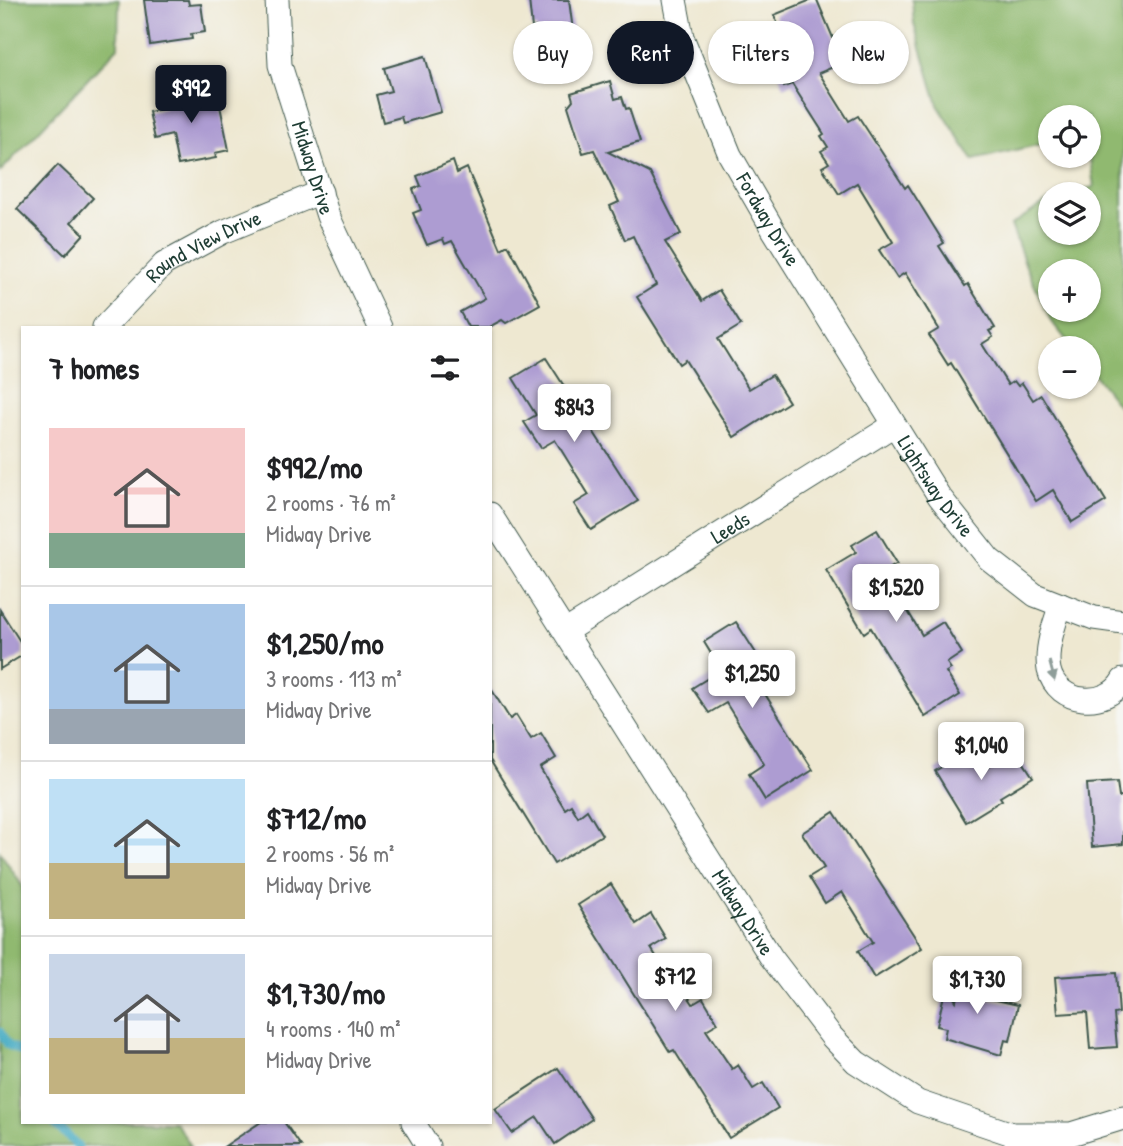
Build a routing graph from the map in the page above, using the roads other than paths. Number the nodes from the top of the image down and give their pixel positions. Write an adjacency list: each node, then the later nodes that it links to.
1 (277, 0): 3 (street, Midway Drive)
2 (675, 0): 6 (street, Fordway Drive)
3 (321, 192): 4 (street, Round View Drive); 5 (street, Midway Drive)
4 (105, 326)
5 (380, 326)
6 (894, 425): 8 (street, Lightsway Drive); 10 (street, Leeds)
7 (492, 517): 10 (street, Midway Drive)
8 (1061, 605): 9 (street, Lightsway Drive); 11 (street, one-way to 11)
9 (1123, 622)
10 (566, 631): 14 (street, Midway Drive)
11 (1123, 680)
12 (1123, 1118): 14 (street, Midway Drive)
13 (414, 1124): 15 (street)
14 (1012, 1140)
15 (428, 1146)

